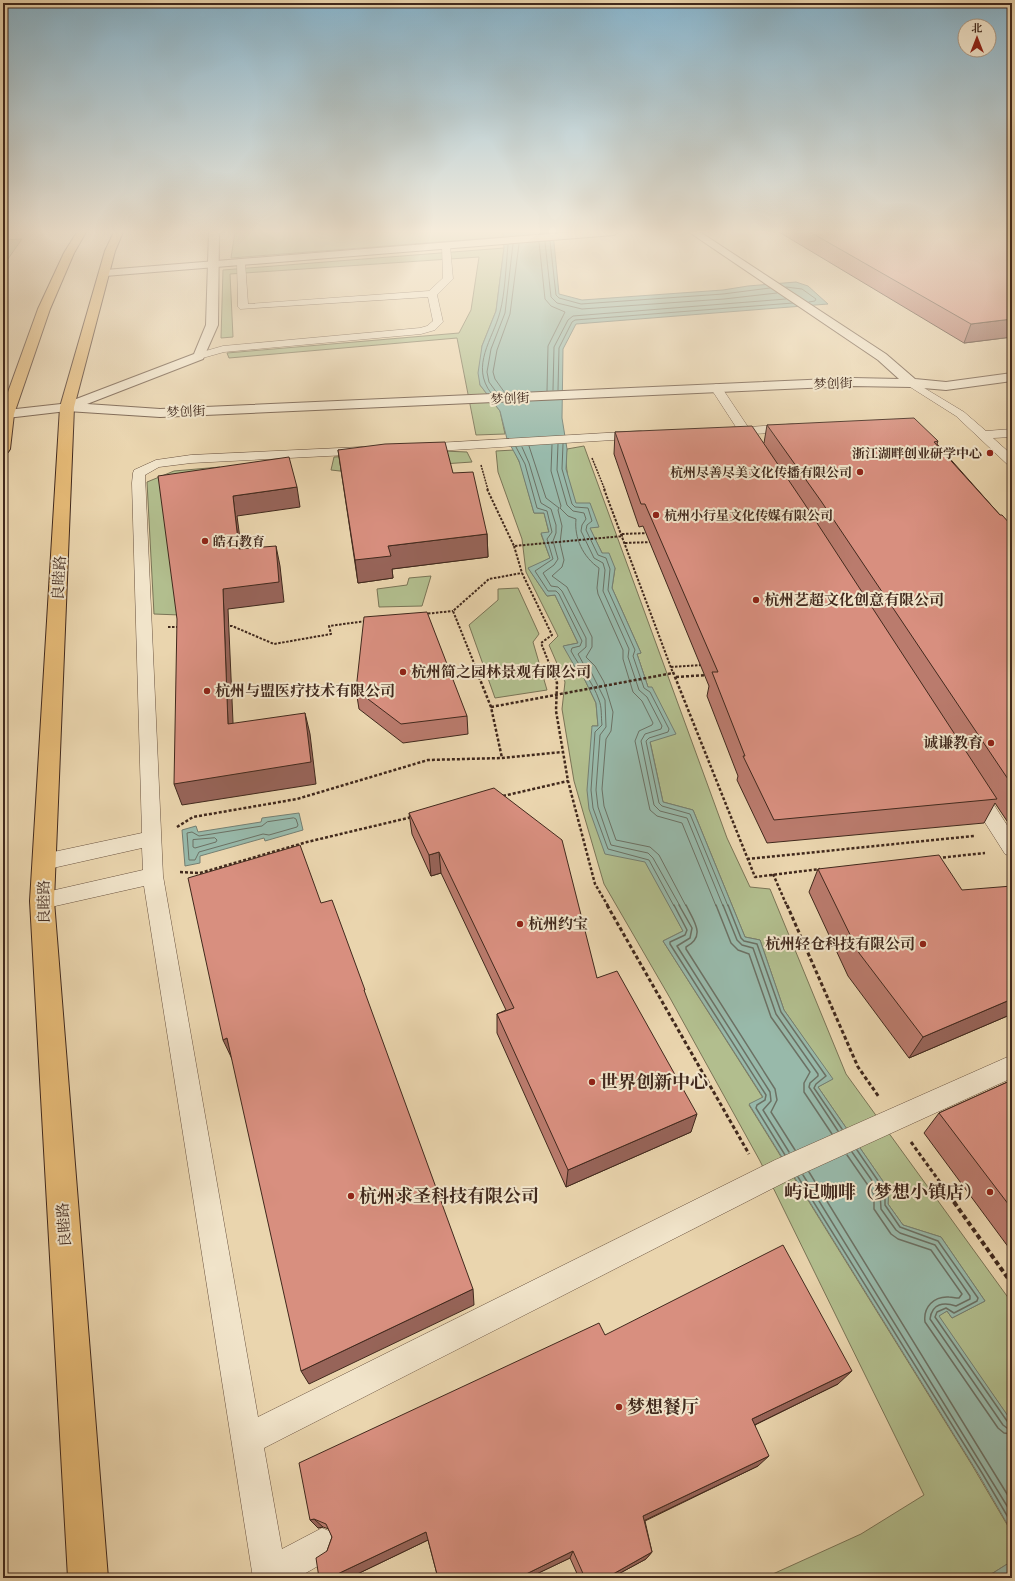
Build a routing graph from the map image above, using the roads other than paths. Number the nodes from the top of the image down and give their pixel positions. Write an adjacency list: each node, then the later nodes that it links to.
1 (45, 306): 13 (main road)
2 (95, 306): 12 (main road, 良睦路)
3 (212, 306): 8 (street)
4 (243, 306): 5 (lane)
5 (261, 306)
6 (435, 306): 8 (lane)
7 (804, 306): 10 (street)
8 (199, 356): 12 (street)
9 (1012, 377): 10 (street, 梦创街)
10 (911, 383): 11 (street, 梦创街); 19 (lane)
11 (716, 387): 12 (street, 梦创街); 15 (lane)
12 (67, 407): 13 (street, 梦创街); 28 (main road, 良睦路)
13 (7, 414): 20 (main road)
14 (807, 428): 15 (lane)
15 (744, 430): 16 (lane); 22 (lane)
16 (720, 432)
17 (1012, 433): 19 (lane)
18 (657, 435): 21 (lane)
19 (983, 435): 24 (lane)
20 (3, 449)
21 (406, 449)
22 (757, 449)
23 (374, 451): 26 (lane)
24 (1012, 462)
25 (968, 781): 27 (lane)
26 (152, 838): 28 (lane); 29 (lane)
27 (1012, 849)
28 (44, 862): 30 (main road, 良睦路)
29 (153, 876): 30 (lane); 32 (lane)
30 (42, 901): 34 (main road, 良睦路)
31 (1012, 1066): 32 (lane)
32 (247, 1440): 33 (lane)
33 (322, 1546)
34 (88, 1578)

